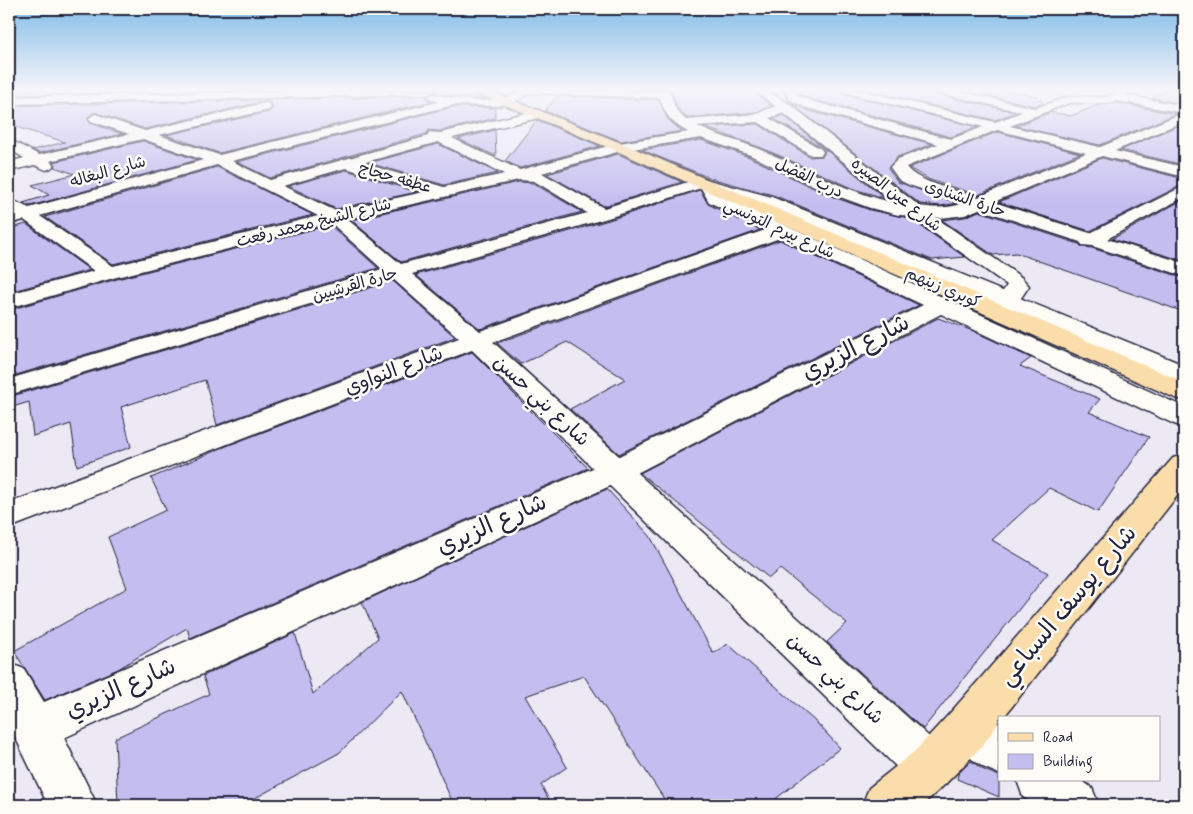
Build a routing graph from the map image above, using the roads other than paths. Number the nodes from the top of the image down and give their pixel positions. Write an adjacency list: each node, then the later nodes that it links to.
1 (128, 128): 15 (street, شارع بني حسن)
2 (174, 128): 15 (street)
3 (347, 128): 23 (street, شارع البغاله)
4 (413, 128): 16 (street)
5 (479, 128): 16 (street)
6 (572, 128): 19 (main road, شارع بيرم التونسي)
7 (693, 128): 14 (street, درب الفضل)
8 (776, 128): 20 (street)
9 (812, 128): 35 (street, شارع عين الصيره)
10 (896, 128): 18 (street)
11 (991, 128): 18 (street, حارة الشناوى)
12 (998, 128): 21 (street)
13 (1158, 128): 21 (street, درب الفضل)
14 (704, 133): 19 (street, شارع الشيخ محمد رفعت); 35 (street, درب الفضل)
15 (148, 134): 22 (street); 23 (street, شارع بني حسن)
16 (440, 137): 24 (street); 28 (street)
17 (9, 143): 22 (street)
18 (951, 143): 34 (street, حارة الشناوى)
19 (619, 148): 28 (street, شارع الشيخ محمد رفعت); 30 (main road, شارع بيرم التونسي)
20 (816, 152)
21 (1100, 152): 27 (street); 34 (street, درب الفضل)
22 (37, 160): 25 (street); 26 (street)
23 (218, 160): 29 (street, شارع بني حسن); 37 (street, شارع البغاله)
24 (345, 163): 29 (street); 32 (street, عطفه حجاج)
25 (9, 166)
26 (60, 172)
27 (1184, 172)
28 (519, 175): 32 (street, شارع الشيخ محمد رفعت); 36 (street)
29 (269, 185): 38 (street, شارع بني حسن)
30 (705, 185): 36 (street, حارة القرشيين); 39 (street, شارع بيرم التونسي); 45 (street, شارع بيرم التونسي); 50 (main road, كوبري زينهم)
31 (1184, 190): 40 (street)
32 (445, 192): 38 (street, شارع الشيخ محمد رفعت)
33 (9, 202): 37 (street)
34 (977, 203): 35 (street, درب الفضل); 40 (street, حارة الشناوى)
35 (916, 212): 45 (street, شارع عين الصيره)
36 (602, 214): 42 (street, حارة القرشيين)
37 (18, 216): 43 (street)
38 (334, 217): 42 (street, شارع بني حسن); 43 (street, شارع الشيخ محمد رفعت)
39 (781, 231): 46 (street, شارع بيرم التونسي); 47 (street, شارع النواوي)
40 (1089, 240): 41 (street, حارة الشناوى)
41 (1184, 270)
42 (399, 271): 47 (street, شارع بني حسن); 49 (street, حارة القرشيين)
43 (110, 274): 44 (street, شارع الشيخ محمد رفعت)
44 (9, 301)
45 (1007, 302): 48 (street, شارع بيرم التونسي)
46 (940, 304): 51 (street, شارع بيرم التونسي); 52 (street, شارع الزيري)
47 (476, 340): 52 (street, شارع بني حسن); 54 (street, شارع النواوي)
48 (1184, 374)
49 (9, 387)
50 (1184, 392)
51 (1184, 418)
52 (615, 471): 58 (street, شارع الزيري); 60 (street, شارع بني حسن)
53 (1179, 480): 56 (main road, شارع يوسف السباعي)
54 (9, 516)
55 (9, 683): 58 (street)
56 (1000, 716)
57 (998, 719): 59 (main road, شارع يوسف السباعي)
58 (35, 728): 62 (street)
59 (983, 739): 60 (main road, شارع يوسف السباعي)
60 (930, 768): 63 (main road, شارع يوسف السباعي)
61 (1043, 782): 64 (street)
62 (73, 805)
63 (886, 805)
64 (1075, 805)

